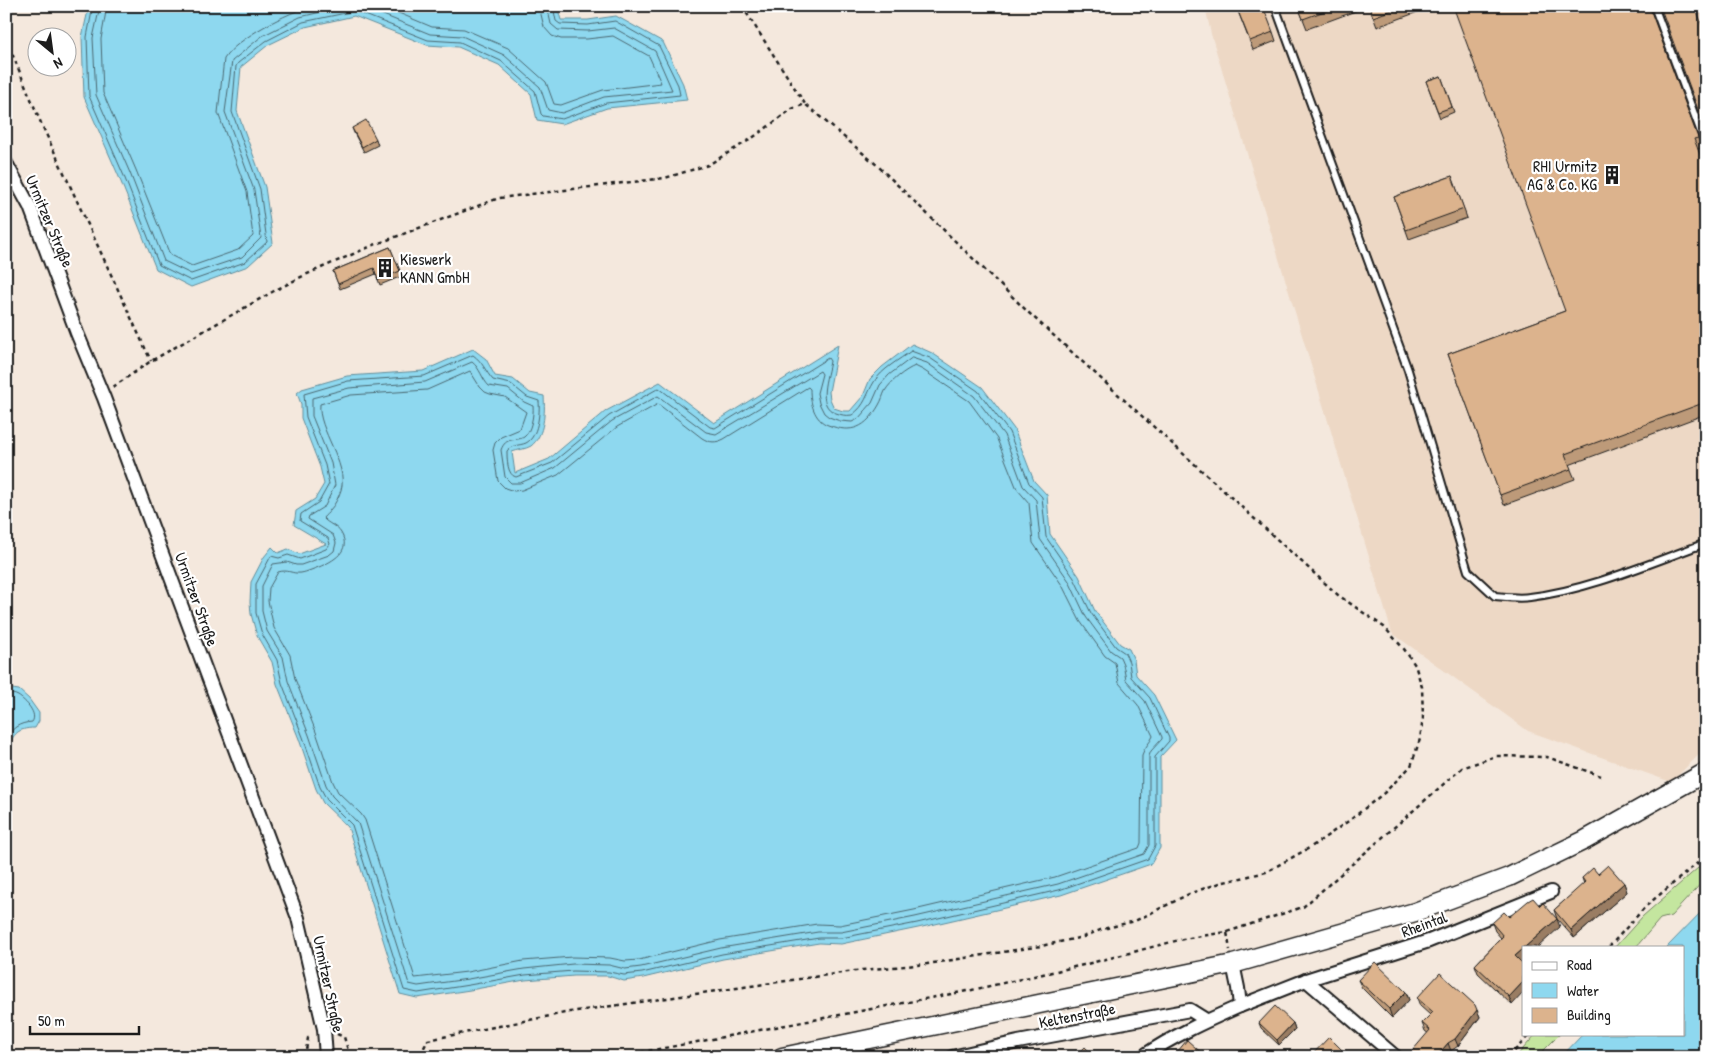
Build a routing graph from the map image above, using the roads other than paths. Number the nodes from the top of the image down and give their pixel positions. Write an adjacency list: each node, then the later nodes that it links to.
1 (1275, 6): 5 (lane)
2 (1654, 6): 3 (lane)
3 (1706, 146)
4 (6, 163): 12 (street, Urmitzer Straße)
5 (1706, 543)
6 (1706, 772): 8 (street)
7 (1551, 892): 9 (street, Rheintal)
8 (1233, 964): 10 (street); 13 (street)
9 (1306, 980): 10 (street, Rheintal); 16 (street)
10 (1240, 1006): 11 (street, Rheintal)
11 (1206, 1020): 14 (street, Keltenstraße); 15 (street, Rheintal)
12 (326, 1057)
13 (782, 1057)
14 (952, 1057)
15 (1142, 1057)
16 (1396, 1057)

